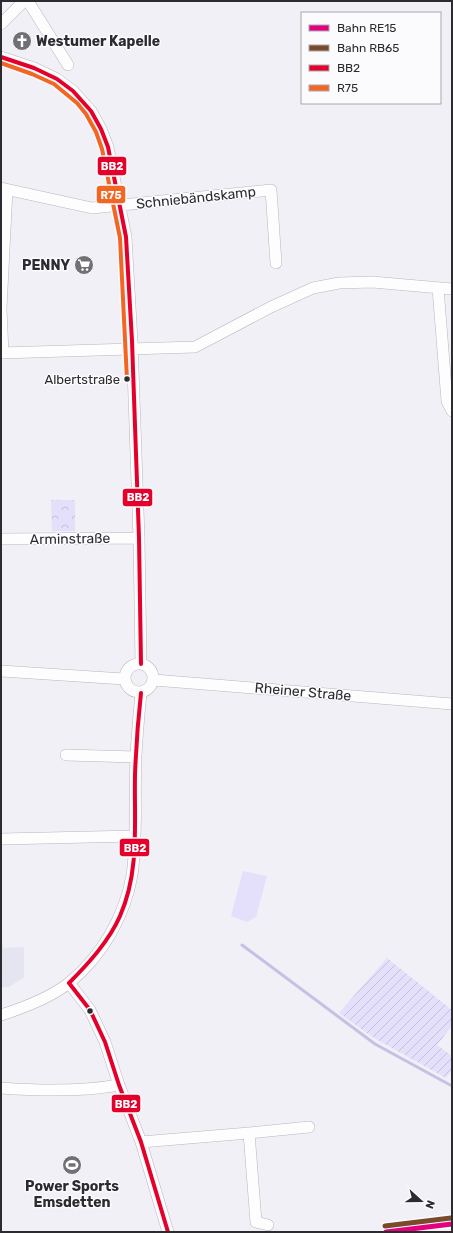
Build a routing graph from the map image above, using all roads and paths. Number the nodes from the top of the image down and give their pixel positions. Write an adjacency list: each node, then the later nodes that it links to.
1 (24, 1): 2 (street); 4 (street)
2 (1, 24)
3 (1, 57): 6 (street)
4 (68, 65)
5 (4, 189): 6 (street); 11 (street)
6 (120, 206): 7 (street, Schniebändskamp); 10 (street)
7 (276, 263)
8 (438, 288): 9 (street); 10 (street); 12 (street)
9 (452, 289)
10 (132, 348): 11 (street); 13 (street)
11 (2, 353)
12 (452, 411)
13 (139, 538): 14 (street, Arminstraße); 15 (street)
14 (1, 539)
15 (141, 664): 17 (street); 18 (street)
16 (1, 671): 17 (street)
17 (124, 679): 19 (street)
18 (154, 680): 19 (street); 20 (street, Rheiner Straße)
19 (141, 693): 22 (street)
20 (452, 704)
21 (66, 755): 22 (street)
22 (136, 756): 23 (street)
23 (135, 836): 24 (street); 25 (street)
24 (1, 839)
25 (69, 983): 26 (street); 27 (street)
26 (1, 1015)
27 (119, 1085): 28 (street); 31 (street)
28 (1, 1088)
29 (309, 1127): 30 (street)
30 (249, 1134): 31 (street); 32 (street)
31 (141, 1142): 33 (street)
32 (268, 1224)
33 (168, 1232)

